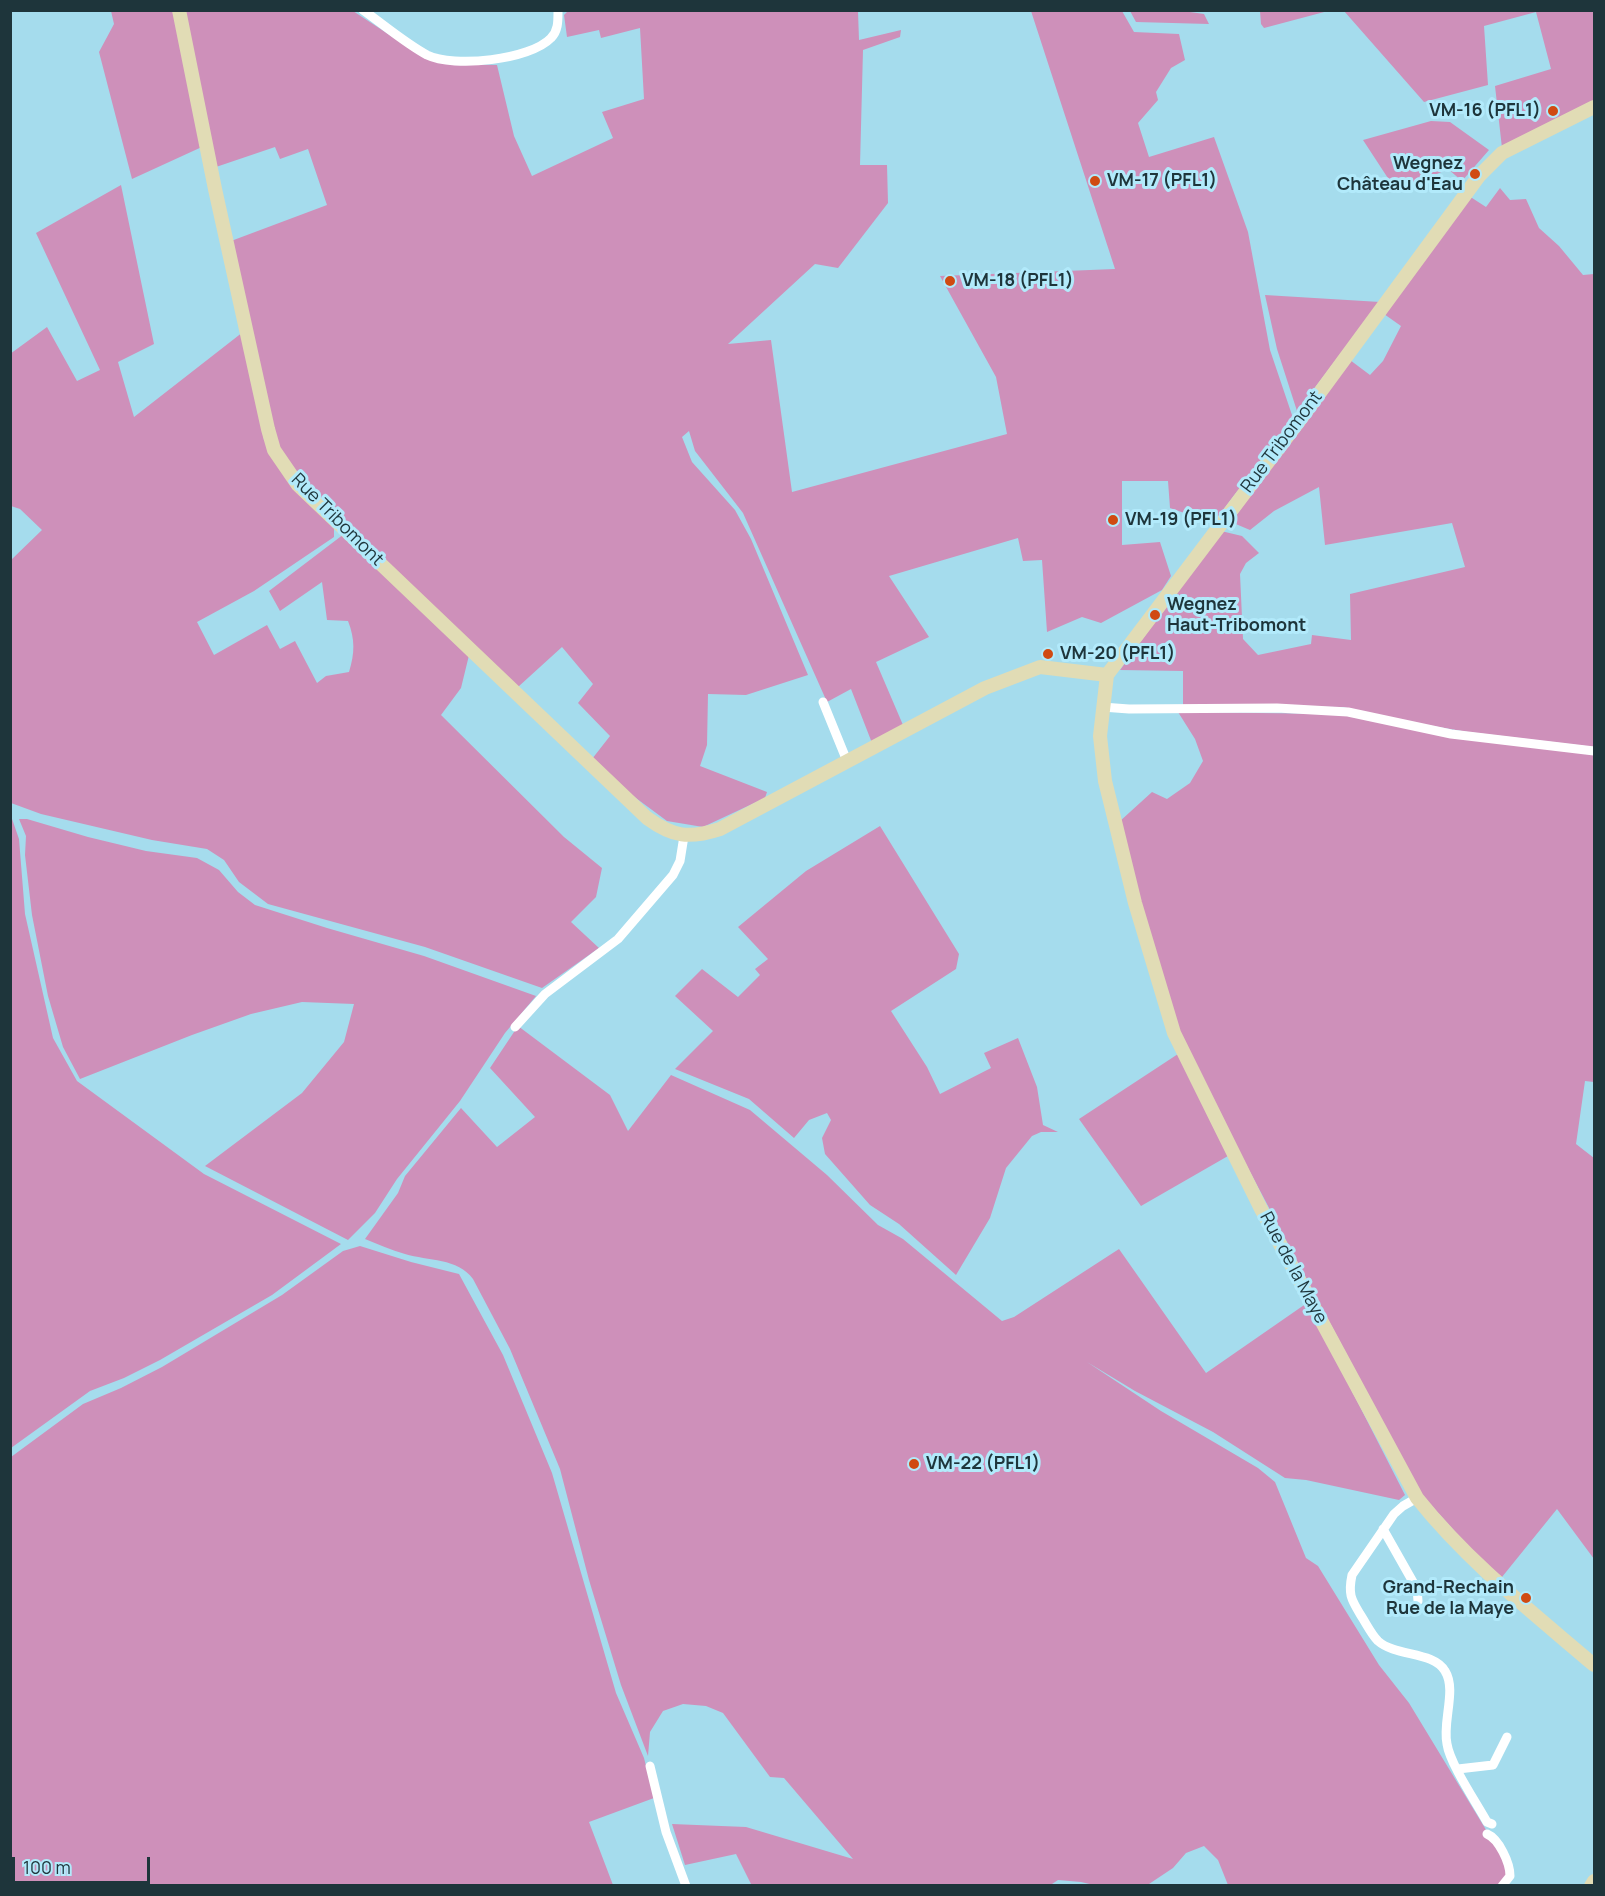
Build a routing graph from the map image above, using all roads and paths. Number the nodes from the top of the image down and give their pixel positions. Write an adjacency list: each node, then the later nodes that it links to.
1 (179, 10): 10 (street, Rue Tribomont)
2 (363, 10): 3 (street)
3 (558, 12)
4 (1594, 107): 5 (street, Rue Tribomont)
5 (1107, 675): 7 (street, Rue de la Maye); 9 (street)
6 (823, 702): 9 (street)
7 (1102, 706): 8 (street); 12 (street, Rue de la Maye)
8 (1594, 751)
9 (847, 761): 10 (street)
10 (684, 836): 11 (street)
11 (515, 1027)
12 (1417, 1498): 13 (street); 15 (street, Rue de la Maye)
13 (1383, 1529): 14 (street); 18 (street)
14 (1418, 1601)
15 (1594, 1665)
16 (1507, 1737): 18 (street)
17 (650, 1766): 22 (street)
18 (1458, 1769): 19 (street)
19 (1492, 1824)
20 (1487, 1834): 23 (street)
21 (1594, 1881): 24 (street)
22 (686, 1886)
23 (1502, 1886)
24 (1591, 1886)

